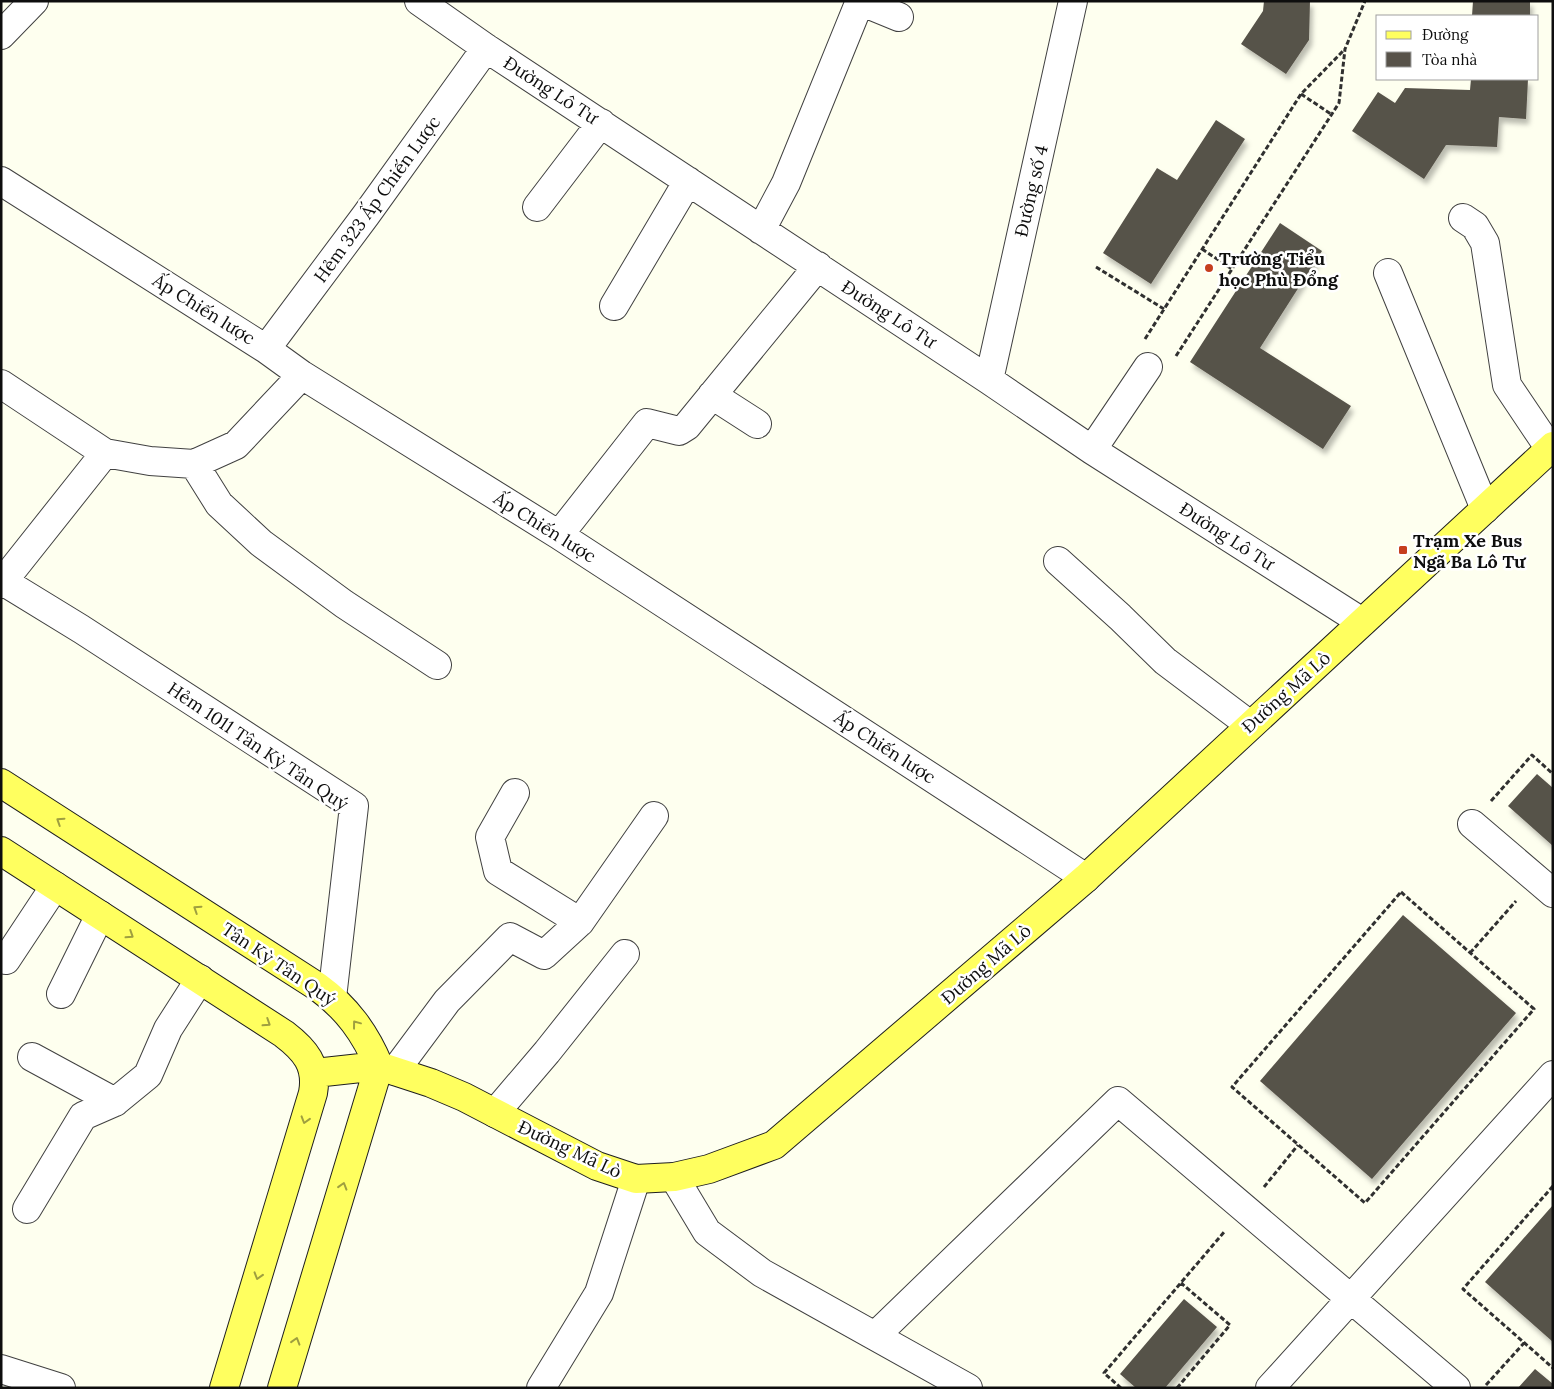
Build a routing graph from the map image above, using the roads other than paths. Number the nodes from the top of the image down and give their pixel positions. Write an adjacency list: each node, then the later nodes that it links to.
1 (34, 1): 6 (street)
2 (419, 1): 7 (street, Đường Lô Tư)
3 (860, 1): 5 (street); 13 (street)
4 (1074, 1): 20 (street, Đường số 4)
5 (899, 17)
6 (1, 35)
7 (486, 48): 8 (street, Đường Lô Tư); 17 (street, Hẻm 323 Ấp Chiến Lược)
8 (601, 123): 10 (street, Đường Lô Tư); 11 (street)
9 (1, 181): 17 (street, Ấp Chiến lược)
10 (688, 181): 13 (street, Đường Lô Tư); 16 (street)
11 (537, 207)
12 (1463, 218): 24 (street)
13 (761, 230): 14 (street, Đường Lô Tư)
14 (818, 266): 20 (street, Đường Lô Tư); 22 (street)
15 (1388, 273): 28 (street)
16 (614, 306)
17 (266, 349): 19 (street, Ấp Chiến lược)
18 (1154, 357): 25 (street)
19 (302, 375): 27 (street); 29 (street, Ấp Chiến lược)
20 (989, 380): 25 (street, Đường Lô Tư)
21 (1, 384): 26 (street)
22 (712, 395): 23 (street); 29 (street)
23 (757, 424)
24 (1551, 447): 28 (main road, Đường Mã Lò)
25 (1092, 450): 32 (street, Đường Lô Tư)
26 (105, 453): 27 (street); 31 (street)
27 (194, 464): 33 (street)
28 (1485, 509): 32 (main road, Đường Mã Lò)
29 (559, 535): 40 (street, Ấp Chiến lược)
30 (1058, 561): 34 (street)
31 (2, 582): 49 (street, Hẻm 1011 Tân Kỳ Tân Quý)
32 (1362, 622): 34 (main road, Đường Mã Lò)
33 (437, 664)
34 (1250, 725): 40 (main road, Đường Mã Lò)
35 (1, 783): 49 (main road, Tân Kỳ Tân Quý, one-way to 35)
36 (515, 793): 44 (street)
37 (654, 816): 44 (street)
38 (1472, 824): 41 (street)
39 (1, 851): 42 (main road)
40 (1086, 878): 56 (main road, Đường Mã Lò)
41 (1544, 885)
42 (55, 886): 43 (main road); 46 (street)
43 (100, 915): 47 (main road, one-way to 47); 48 (street)
44 (580, 922): 51 (street)
45 (625, 954): 55 (street)
46 (6, 960)
47 (200, 979): 52 (main road, one-way to 52); 54 (street)
48 (61, 994)
49 (332, 998): 51 (main road, Tân Kỳ Tân Quý, one-way to 49)
50 (32, 1057): 54 (street)
51 (387, 1069): 52 (main road, Đường Mã Lò); 55 (main road, Đường Mã Lò); 64 (main road, one-way to 51)
52 (315, 1073): 63 (main road, one-way to 63)
53 (1553, 1075): 59 (street)
54 (115, 1102): 58 (street)
55 (495, 1113): 57 (main road, Đường Mã Lò)
56 (674, 1177): 57 (main road, Đường Mã Lò); 60 (street)
57 (636, 1179): 65 (street)
58 (27, 1210)
59 (1350, 1298): 60 (street); 67 (street); 68 (street)
60 (875, 1336): 66 (street)
61 (1, 1369): 62 (street)
62 (61, 1388)
63 (224, 1388)
64 (282, 1388)
65 (541, 1388)
66 (968, 1388)
67 (1270, 1388)
68 (1456, 1388)

